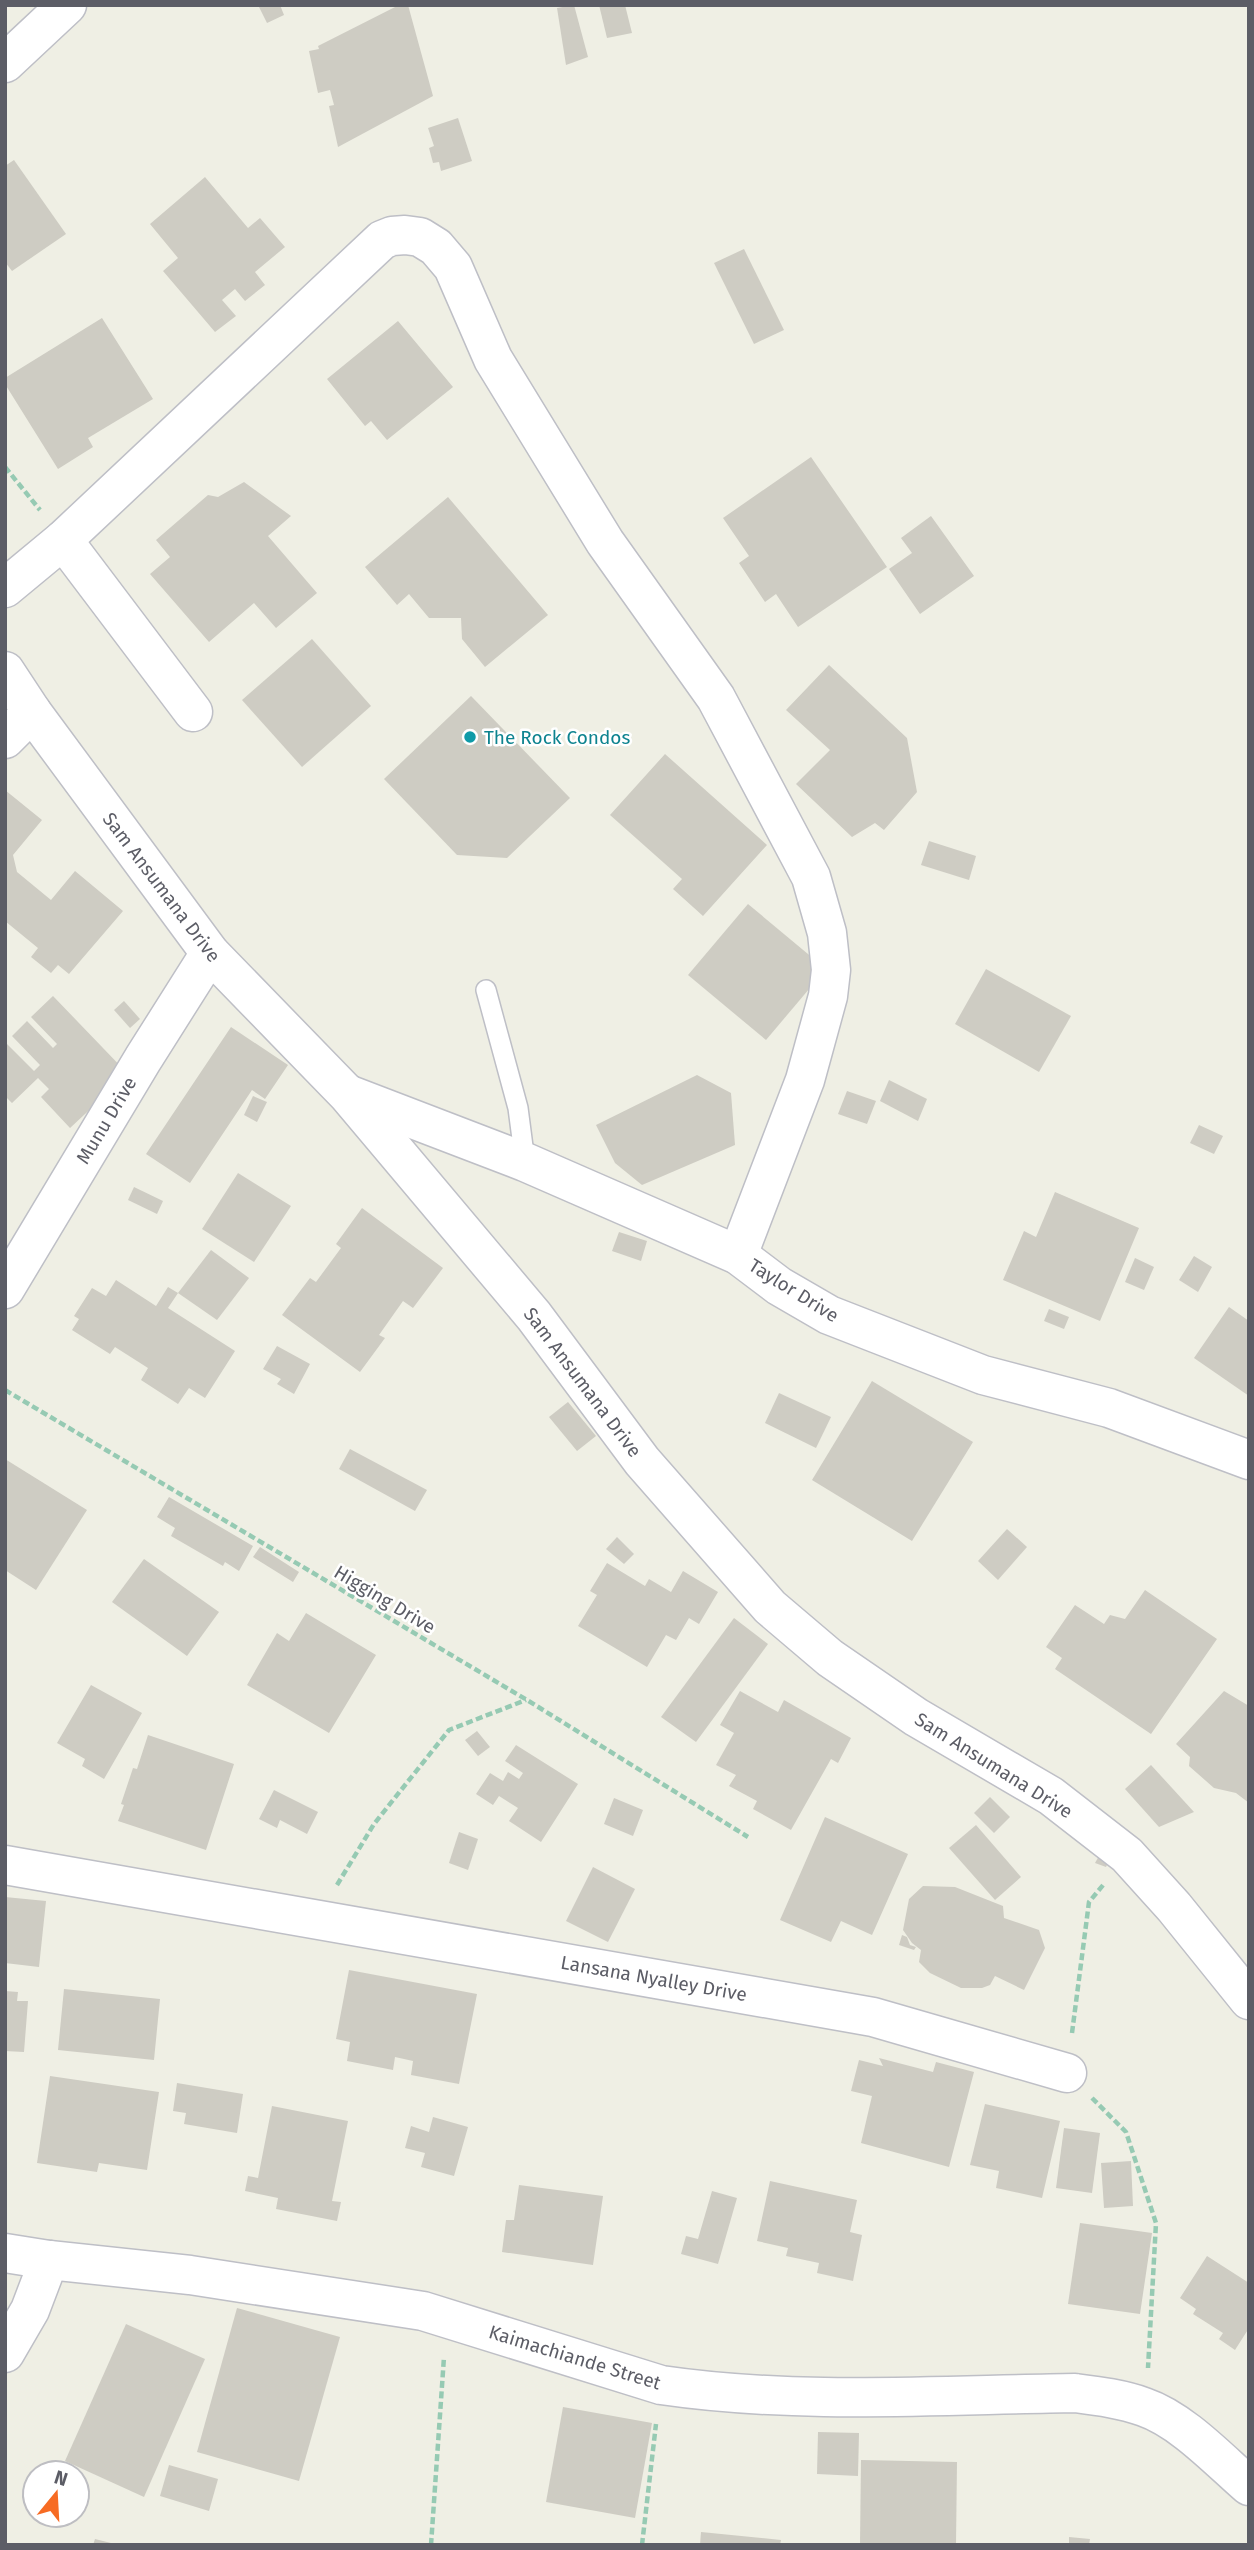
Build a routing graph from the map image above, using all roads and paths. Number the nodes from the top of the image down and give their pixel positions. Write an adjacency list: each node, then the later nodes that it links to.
1 (67, 5): 2 (street)
2 (5, 62)
3 (5, 467): 4 (path)
4 (63, 540): 5 (street); 8 (street); 14 (street)
5 (5, 588)
6 (5, 671): 7 (street, Sam Ansumana Drive)
7 (32, 712): 9 (street); 10 (street, Sam Ansumana Drive)
8 (193, 712)
9 (5, 739)
10 (210, 953): 12 (street, Sam Ansumana Drive); 15 (street, Munu Drive)
11 (486, 990): 13 (lane)
12 (348, 1095): 13 (street, Taylor Drive); 20 (street, Sam Ansumana Drive)
13 (525, 1162): 14 (street, Taylor Drive)
14 (738, 1255): 17 (street, Taylor Drive)
15 (5, 1289)
16 (5, 1390): 18 (path, Higging Drive)
17 (1249, 1460)
18 (527, 1700): 19 (path, Higging Drive); 22 (path)
19 (748, 1837)
20 (1127, 1855): 23 (street, Sam Ansumana Drive); 24 (path)
21 (5, 1865): 22 (street, Lansana Nyalley Drive)
22 (318, 1919): 24 (street, Lansana Nyalley Drive)
23 (1249, 2000)
24 (1067, 2073): 30 (path)
25 (5, 2253): 26 (street, Kaimachiande Street)
26 (49, 2260): 27 (street, Kaimachiande Street); 28 (street)
27 (447, 2318): 29 (street, Kaimachiande Street); 32 (path)
28 (5, 2353)
29 (661, 2385): 30 (street, Kaimachiande Street); 33 (path)
30 (1146, 2407): 31 (street, Kaimachiande Street)
31 (1249, 2486)
32 (431, 2545)
33 (642, 2545)

